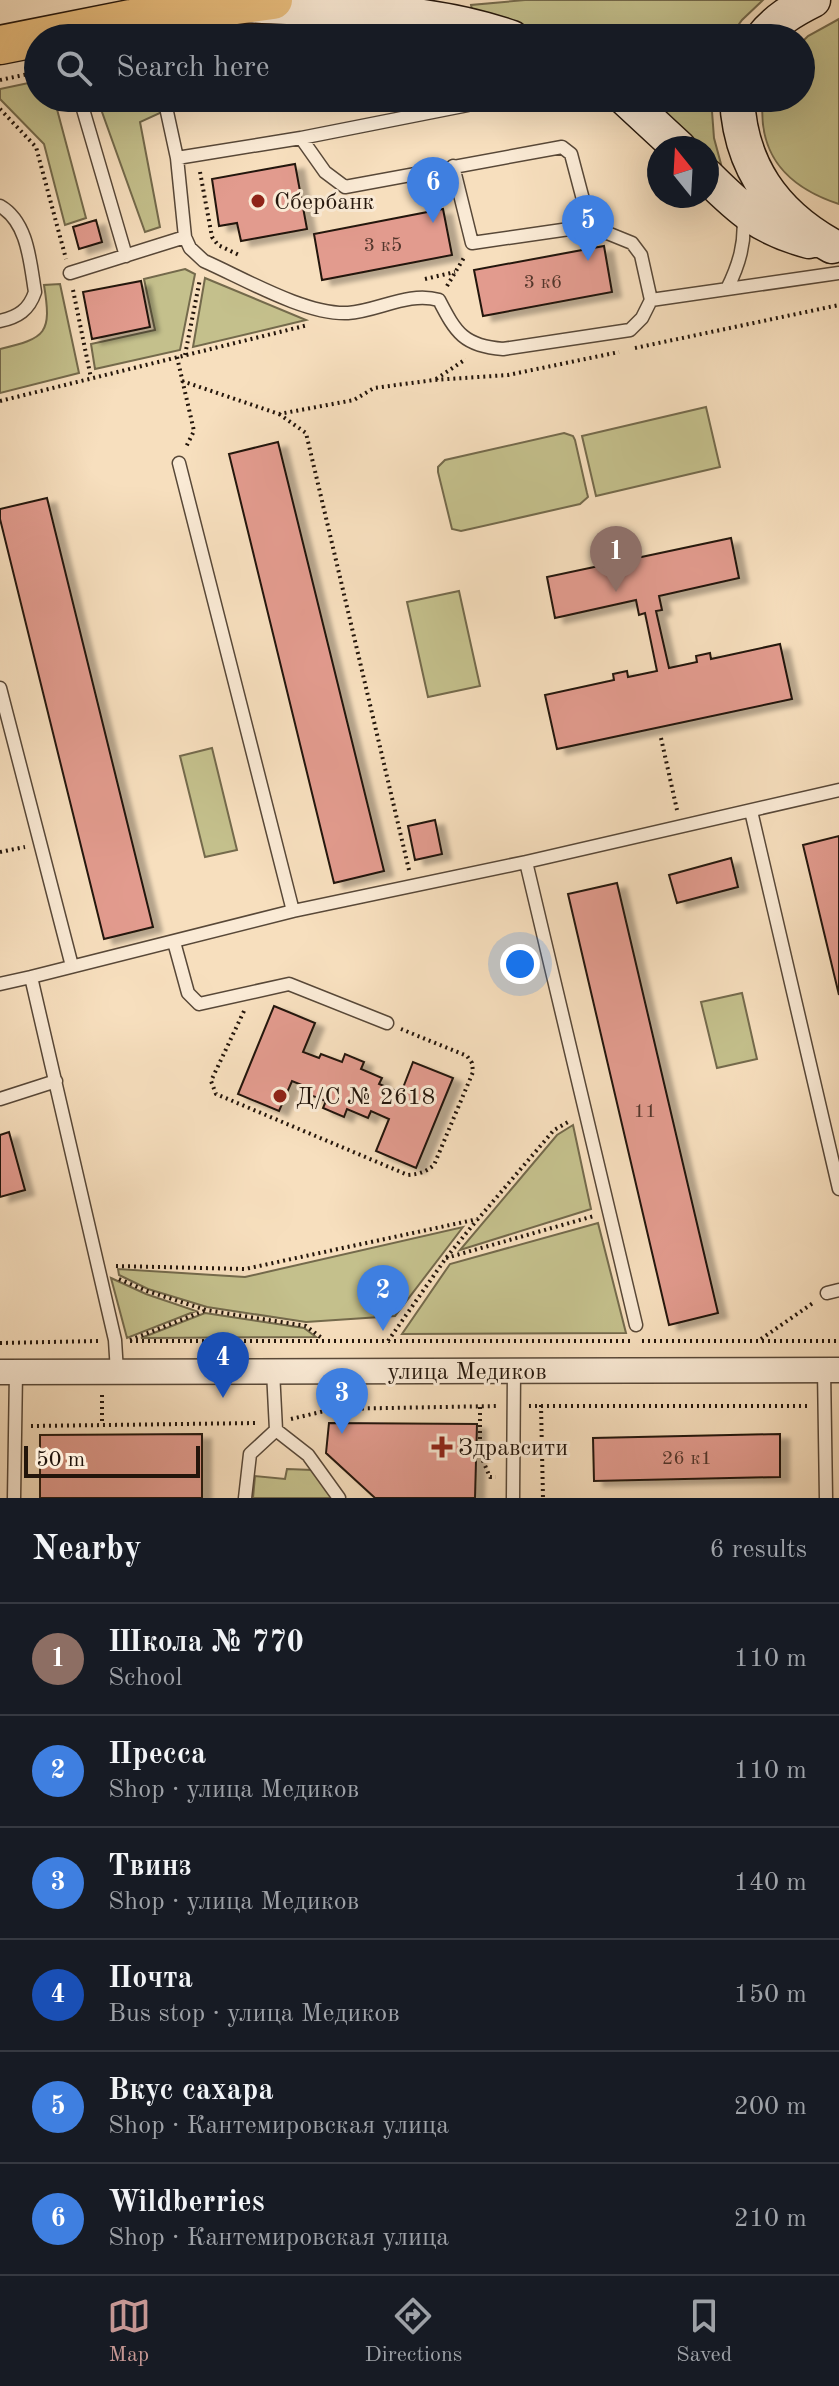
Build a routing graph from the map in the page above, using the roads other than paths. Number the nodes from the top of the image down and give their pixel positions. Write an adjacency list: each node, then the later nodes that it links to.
1 (273, 0): 3 (main road)
2 (813, 0): 6 (main road)
3 (232, 4): 4 (main road); 5 (main road)
4 (106, 24)
5 (464, 24)
6 (775, 24)
7 (24, 40): 8 (main road)
8 (0, 45)
9 (84, 112): 24 (lane)
10 (167, 112): 16 (lane)
11 (433, 112): 15 (lane)
12 (640, 112): 14 (main road)
13 (738, 112): 23 (main road)
14 (666, 136)
15 (301, 138): 16 (lane); 17 (lane)
16 (177, 158): 22 (lane)
17 (453, 166): 21 (lane); 21 (lane)
18 (719, 188): 20 (main road)
19 (0, 206): 28 (lane)
20 (743, 212): 23 (main road); 26 (lane)
21 (590, 226): 27 (lane)
22 (185, 237): 24 (lane); 27 (lane)
23 (837, 255): 26 (lane)
24 (126, 256): 25 (lane)
25 (70, 273)
26 (727, 289): 27 (lane)
27 (651, 300)
28 (0, 321)
29 (179, 463): 34 (lane)
30 (0, 688): 36 (lane)
31 (839, 790): 32 (lane)
32 (751, 811): 33 (lane); 42 (lane)
33 (526, 862): 34 (lane); 43 (lane)
34 (293, 911): 35 (lane)
35 (174, 942): 36 (lane); 39 (lane)
36 (72, 966): 37 (lane)
37 (31, 977): 38 (lane); 40 (lane)
38 (0, 984)
39 (387, 1023)
40 (56, 1081): 41 (lane); 47 (lane)
41 (0, 1099)
42 (839, 1189)
43 (636, 1325)
44 (832, 1370): 48 (street, улица Медиков); 54 (lane)
45 (273, 1371): 47 (street, улица Медиков); 48 (street, улица Медиков); 49 (lane)
46 (8, 1372): 47 (street, улица Медиков); 50 (lane)
47 (117, 1372)
48 (514, 1372): 53 (lane)
49 (276, 1427): 51 (lane); 52 (lane)
50 (14, 1498)
51 (245, 1498)
52 (339, 1498)
53 (513, 1498)
54 (826, 1498)

